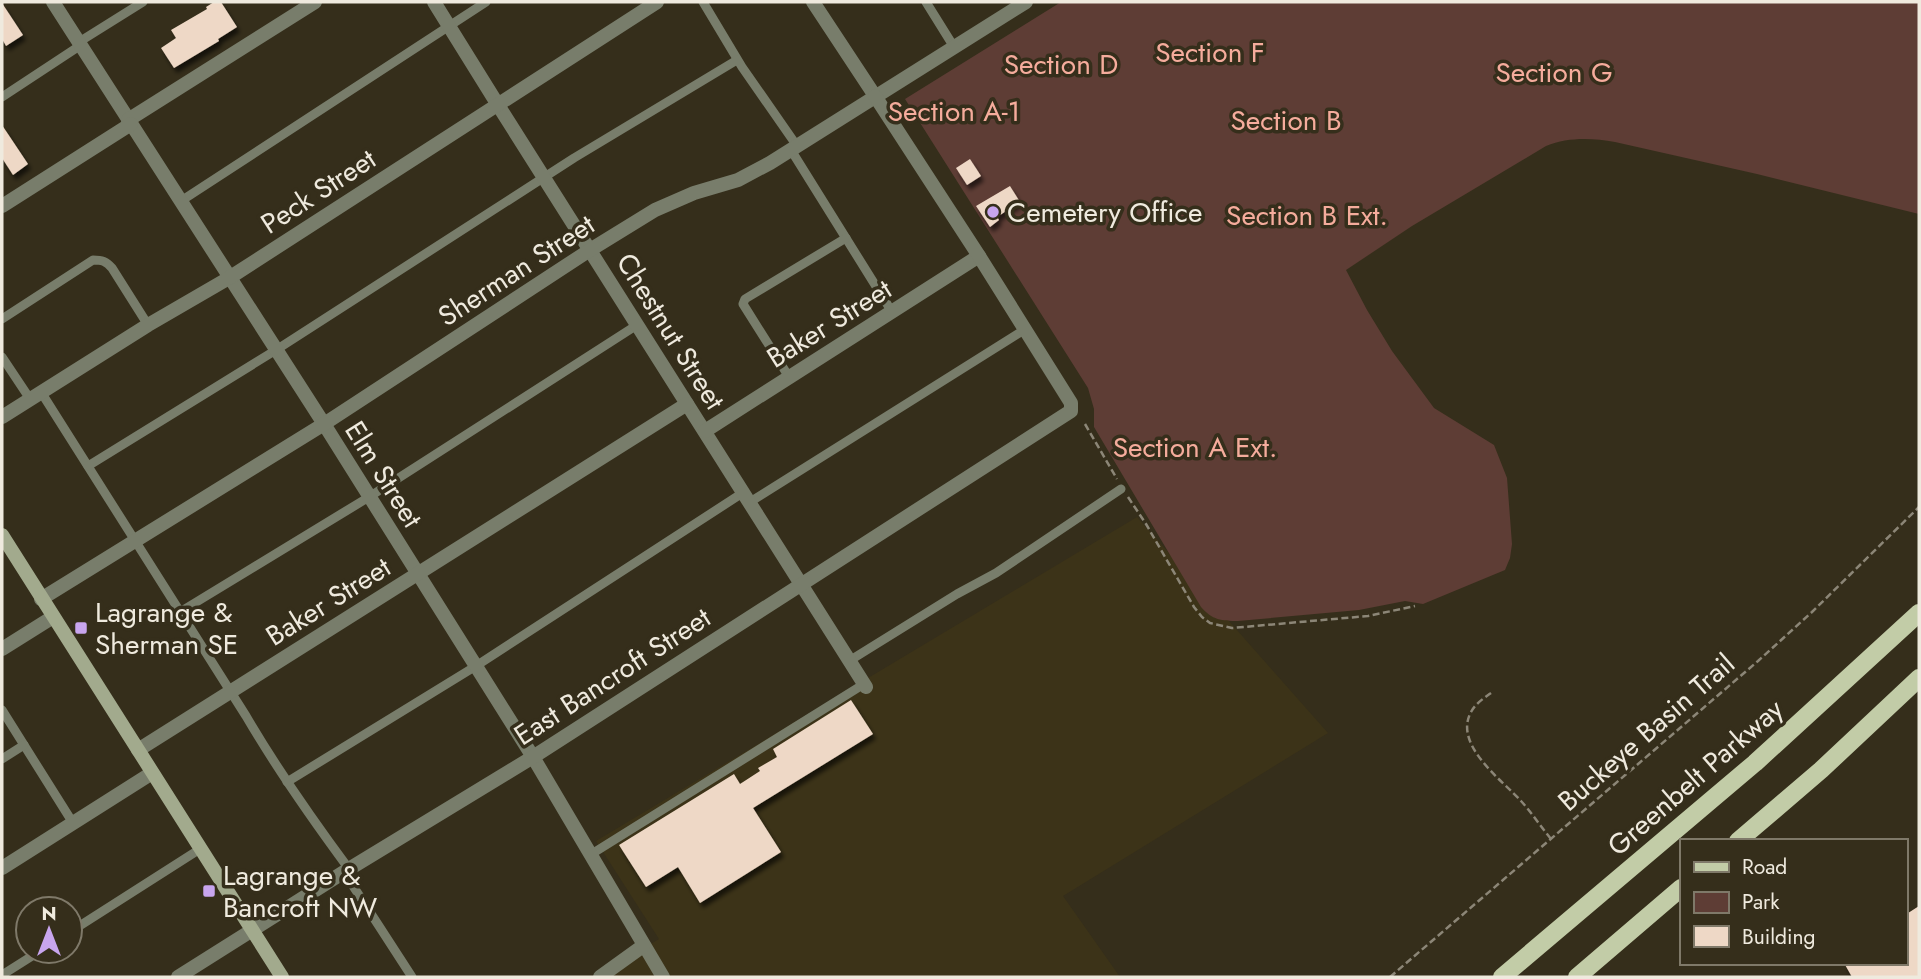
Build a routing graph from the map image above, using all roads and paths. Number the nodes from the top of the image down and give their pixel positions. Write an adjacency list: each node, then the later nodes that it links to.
1 (53, 2): 12 (street, Elm Street)
2 (143, 2): 12 (lane)
3 (315, 2): 18 (street)
4 (434, 2): 11 (street, Chestnut Street)
5 (486, 2): 11 (lane)
6 (657, 2): 17 (street, Peck Street)
7 (703, 2): 14 (lane)
8 (813, 2): 15 (street)
9 (926, 2): 13 (lane)
10 (1026, 2): 13 (street, Sherman Street)
11 (449, 25): 17 (street, Chestnut Street); 21 (lane)
12 (80, 44): 16 (lane); 18 (street, Elm Street)
13 (954, 47): 15 (street, Sherman Street)
14 (737, 60): 19 (lane); 20 (lane)
15 (875, 96): 19 (street, Sherman Street); 25 (street)
16 (2, 97)
17 (498, 105): 20 (street, Chestnut Street); 26 (street, Peck Street)
18 (130, 122): 21 (street, Elm Street); 22 (street)
19 (794, 148): 23 (lane); 24 (street, Sherman Street)
20 (544, 178): 24 (street, Chestnut Street); 32 (lane)
21 (181, 201): 26 (street, Elm Street)
22 (2, 206)
23 (846, 238): 27 (lane); 34 (lane)
24 (590, 250): 29 (street, Chestnut Street); 38 (street, Sherman Street)
25 (979, 256): 27 (street, Baker Street); 31 (street)
26 (229, 278): 30 (street, Peck Street); 32 (street, Elm Street)
27 (892, 312): 34 (street, Baker Street)
28 (2, 319): 30 (lane)
29 (637, 324): 36 (street, Chestnut Street); 43 (lane)
30 (148, 325): 35 (street, Peck Street)
31 (1024, 330): 44 (lane); 49 (street, East Bancroft Street)
32 (276, 350): 38 (street, Elm Street); 41 (lane)
33 (2, 357): 35 (lane)
34 (789, 377): 40 (street, Baker Street)
35 (35, 396): 37 (street, Peck Street); 41 (lane)
36 (687, 404): 40 (street, Chestnut Street); 48 (street, Baker Street)
37 (2, 416)
38 (324, 424): 43 (street, Elm Street); 47 (street, Sherman Street)
39 (1086, 425): 42 (path)
40 (705, 430): 44 (street, Chestnut Street)
41 (88, 466): 47 (lane)
42 (1123, 490): 51 (path); 56 (lane)
43 (369, 496): 48 (street, Elm Street); 52 (lane)
44 (747, 497): 49 (street, Chestnut Street); 57 (lane)
45 (1919, 507): 70 (path, Buckeye Basin Trail)
46 (2, 535): 50 (main road)
47 (135, 540): 50 (street, Sherman Street); 52 (lane)
48 (417, 574): 57 (street, Elm Street); 60 (street, Baker Street)
49 (802, 583): 56 (street, Chestnut Street); 65 (street, East Bancroft Street)
50 (41, 599): 54 (main road)
51 (1415, 606)
52 (180, 612): 60 (lane)
53 (1919, 613): 88 (main road, Greenbelt Parkway)
54 (53, 617): 55 (street); 64 (main road)
55 (2, 649)
56 (849, 660): 59 (street, Chestnut Street)
57 (475, 666): 65 (street, Elm Street); 68 (lane)
58 (1919, 678): 71 (main road)
59 (865, 686): 73 (lane)
60 (230, 691): 64 (street, Baker Street); 68 (lane)
61 (1491, 693): 70 (path)
62 (2, 710): 63 (lane)
63 (24, 745): 66 (lane); 69 (lane)
64 (138, 750): 67 (main road)
65 (533, 757): 73 (street, Elm Street); 75 (street, East Bancroft Street)
66 (2, 759)
67 (152, 773): 69 (street); 72 (main road)
68 (287, 782): 75 (lane)
69 (73, 823): 74 (street)
70 (1551, 839): 87 (path, Buckeye Basin Trail)
71 (1740, 839)
72 (200, 849): 77 (lane); 78 (main road)
73 (590, 855): 79 (street, Elm Street)
74 (2, 868)
75 (347, 870): 78 (street, East Bancroft Street); 84 (lane)
76 (1680, 889): 89 (main road)
77 (84, 923)
78 (251, 931): 82 (street, East Bancroft Street); 83 (main road)
79 (643, 946): 85 (street); 86 (street, Elm Street)
80 (18, 965): 81 (lane)
81 (2, 975)
82 (178, 977)
83 (282, 977)
84 (412, 977)
85 (600, 977)
86 (663, 977)
87 (1390, 977)
88 (1502, 977)
89 (1577, 977)

